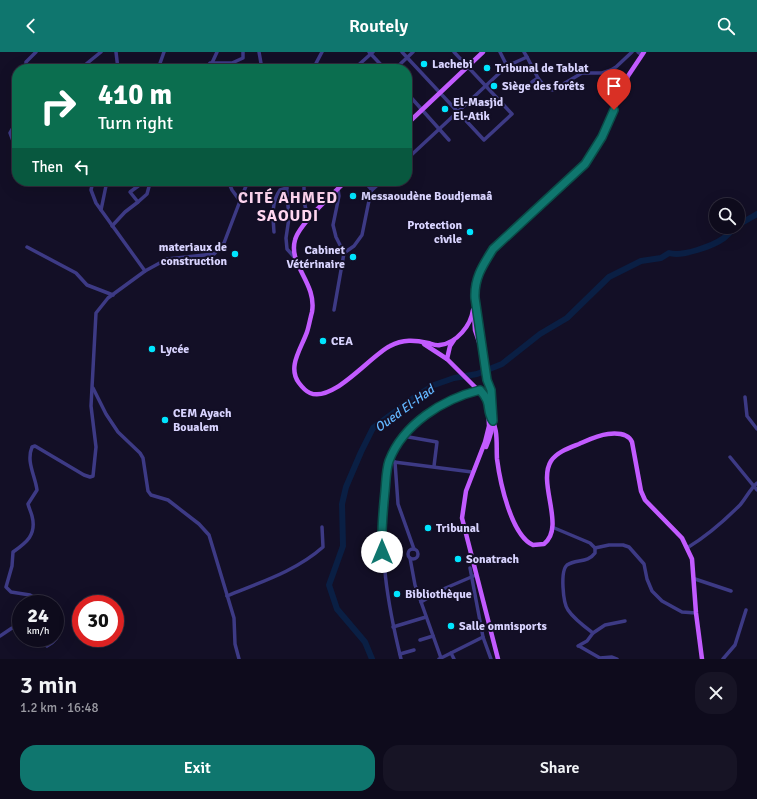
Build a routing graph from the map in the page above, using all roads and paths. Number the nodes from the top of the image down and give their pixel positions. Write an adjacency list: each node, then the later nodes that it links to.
1 (36, 52): 21 (street)
2 (101, 52): 22 (street)
3 (116, 52): 23 (street)
4 (164, 52): 24 (street)
5 (217, 52): 20 (street)
6 (243, 52): 20 (street)
7 (259, 52): 25 (street)
8 (322, 52): 26 (street)
9 (402, 52): 18 (street)
10 (413, 52): 18 (street)
11 (454, 52): 30 (street)
12 (483, 52): 30 (main road)
13 (500, 52): 31 (street)
14 (524, 52): 19 (street)
15 (632, 52): 32 (street)
16 (371, 53): 27 (street); 28 (street)
17 (641, 53): 70 (main road)
18 (407, 57): 29 (street); 35 (street)
19 (527, 57): 31 (street); 32 (street)
20 (212, 63)
21 (26, 64)
22 (86, 64)
23 (117, 64)
24 (160, 64)
25 (261, 64)
26 (317, 64)
27 (359, 64)
28 (381, 64)
29 (400, 64)
30 (467, 66): 34 (street); 35 (main road)
31 (507, 66): 34 (street)
32 (538, 78): 33 (street)
33 (532, 82)
34 (486, 87): 38 (street); 38 (street)
35 (440, 93): 37 (main road); 38 (street)
36 (412, 98): 37 (street)
37 (422, 109): 39 (main road); 41 (street)
38 (458, 112): 41 (street)
39 (412, 119)
40 (12, 129): 42 (street)
41 (440, 130): 43 (street); 44 (street)
42 (12, 138)
43 (449, 140)
44 (412, 155)
45 (92, 186): 61 (street)
46 (106, 186): 61 (street)
47 (141, 186): 60 (street)
48 (148, 186): 60 (street)
49 (230, 186): 59 (street)
50 (246, 186): 59 (street)
51 (304, 186): 62 (street)
52 (341, 186): 57 (main road)
53 (368, 186): 58 (street)
54 (372, 186): 58 (street)
55 (376, 186): 58 (street)
56 (287, 188): 64 (street); 67 (street)
57 (338, 189): 62 (main road); 66 (street)
58 (372, 190): 66 (street)
59 (240, 201): 68 (street)
60 (138, 202): 63 (street)
61 (100, 210): 63 (street)
62 (308, 220): 67 (main road)
63 (112, 226): 68 (street)
64 (274, 232)
65 (27, 247): 69 (street)
66 (344, 254): 71 (street)
67 (295, 258): 76 (main road)
68 (145, 271): 69 (street)
69 (113, 295): 82 (street)
70 (475, 298): 72 (main road); 77 (main road)
71 (334, 310)
72 (473, 310): 73 (main road); 74 (main road)
73 (462, 332): 74 (main road); 75 (main road)
74 (476, 334): 77 (main road); 78 (main road)
75 (455, 338): 76 (main road); 79 (main road)
76 (418, 341): 79 (main road)
77 (481, 343): 78 (main road)
78 (483, 353): 80 (main road)
79 (447, 359): 81 (main road)
80 (487, 380): 83 (main road); 88 (main road)
81 (474, 384): 83 (main road); 84 (main road)
82 (93, 386): 112 (street); 113 (street)
83 (486, 386): 86 (main road)
84 (480, 390): 86 (main road); 90 (street)
85 (745, 397): 89 (street)
86 (489, 401): 87 (main road)
87 (489, 415): 88 (main road); 95 (main road)
88 (493, 421): 99 (main road); 101 (main road)
89 (757, 429)
90 (403, 436): 92 (street); 94 (street)
91 (730, 457): 97 (street)
92 (389, 461): 93 (street); 119 (street)
93 (395, 462): 94 (street); 104 (street)
94 (434, 466): 95 (street)
95 (472, 472): 101 (main road)
96 (757, 483): 97 (street)
97 (754, 486): 98 (street); 103 (street)
98 (757, 490)
99 (552, 526): 102 (street); 103 (main road)
100 (322, 527): 113 (street)
101 (466, 534): 109 (main road)
102 (595, 548): 116 (street); 121 (street)
103 (687, 548): 110 (main road)
104 (412, 550): 105 (street); 106 (street)
105 (410, 558): 106 (street); 107 (street)
106 (415, 559): 107 (street)
107 (412, 567): 114 (street)
108 (470, 568): 109 (street)
109 (474, 576): 114 (street); 124 (street); 134 (main road)
110 (694, 579): 111 (street); 116 (main road)
111 (731, 591)
112 (30, 595)
113 (227, 596): 129 (street)
114 (420, 602): 117 (street)
115 (746, 610): 137 (street)
116 (696, 613): 136 (main road)
117 (426, 617): 119 (street); 123 (street)
118 (625, 621): 121 (street)
119 (393, 627): 128 (street)
120 (12, 628): 122 (street)
121 (593, 633): 135 (street)
122 (0, 636)
123 (433, 636): 125 (street); 131 (street)
124 (483, 637): 127 (street); 133 (street)
125 (420, 640)
126 (414, 650): 128 (street)
127 (451, 653): 131 (street); 132 (street)
128 (400, 654): 130 (street)
129 (239, 659)
130 (401, 659)
131 (440, 659)
132 (454, 659)
133 (491, 659)
134 (498, 659)
135 (617, 659)
136 (702, 659)
137 (723, 659)

